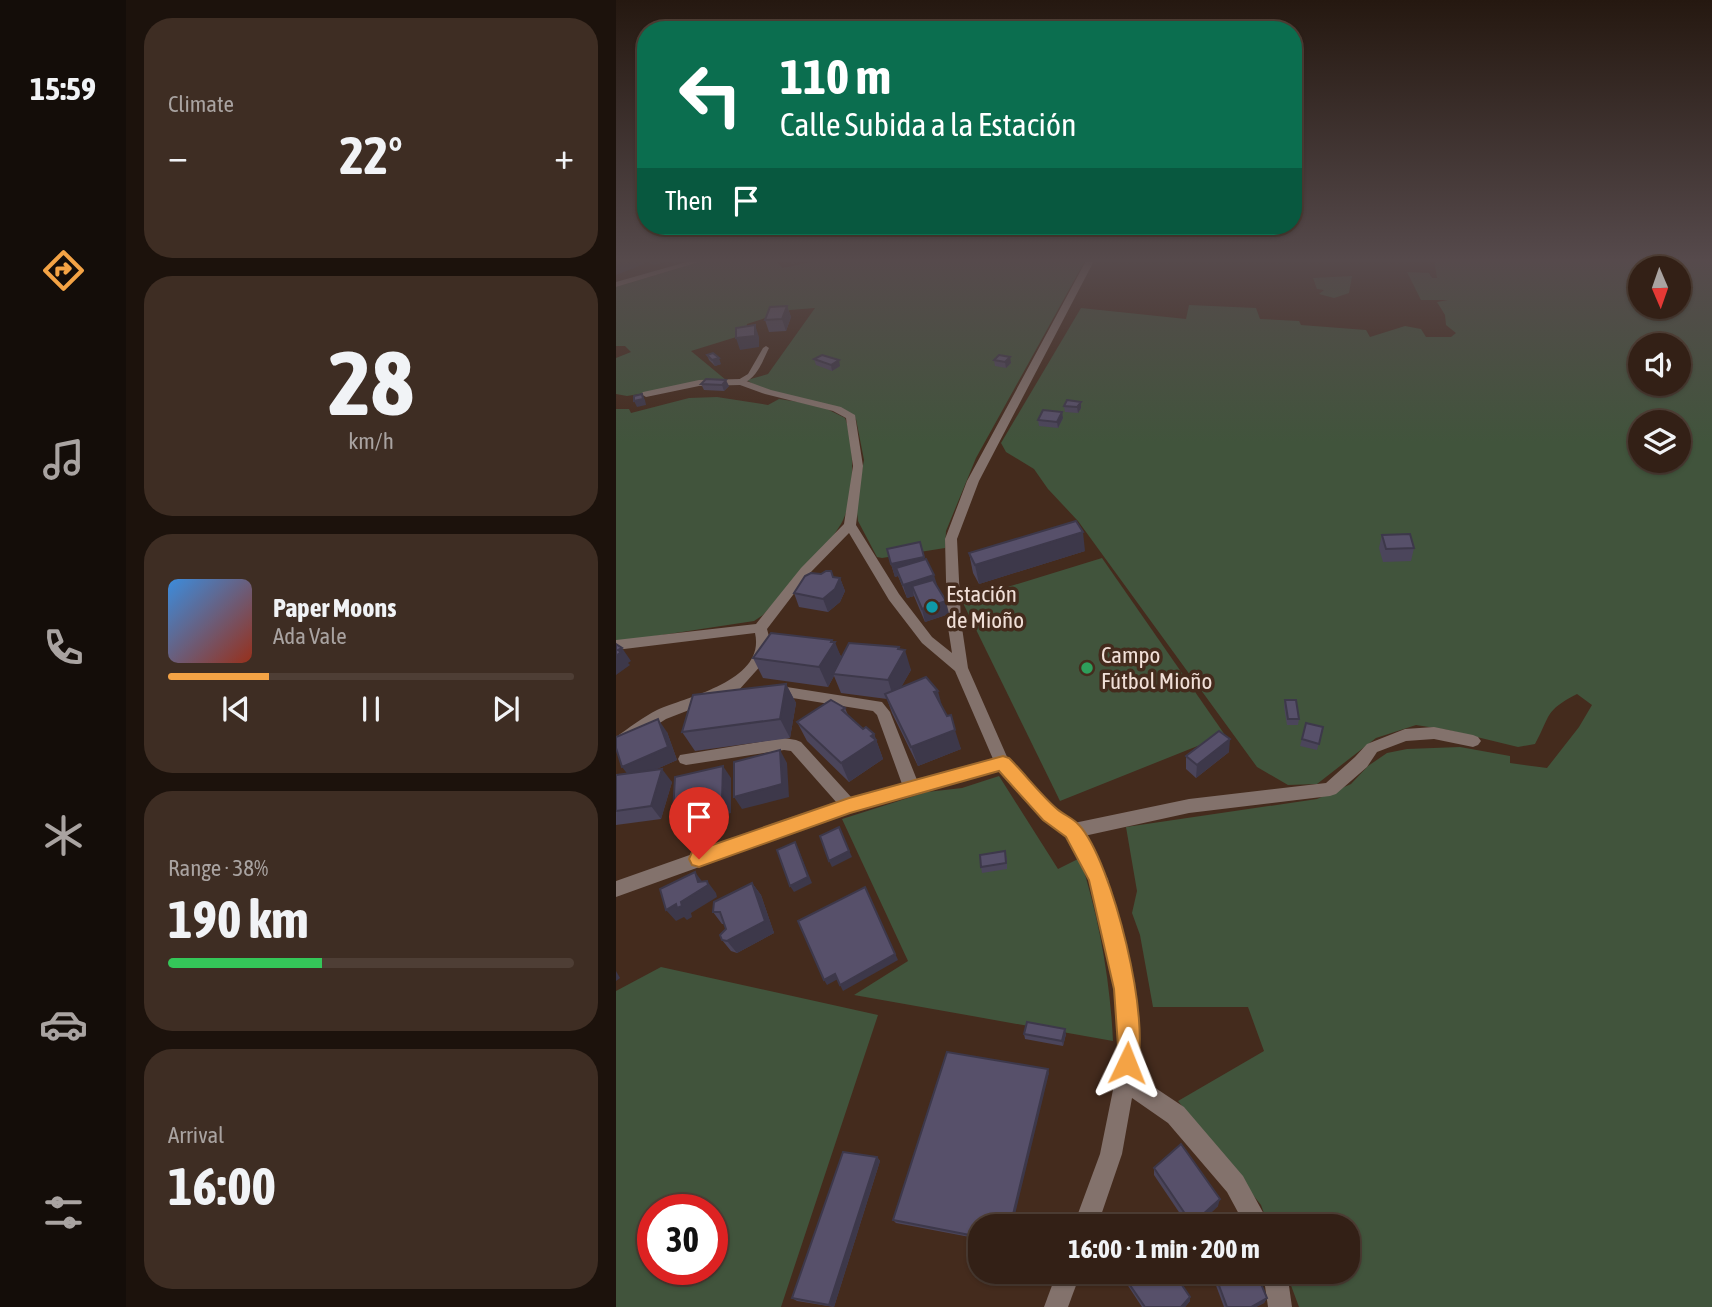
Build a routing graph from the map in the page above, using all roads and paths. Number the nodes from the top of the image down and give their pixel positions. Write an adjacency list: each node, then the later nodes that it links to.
1 (1059, 320): 8 (street)
2 (765, 348): 3 (lane)
3 (741, 382): 4 (street); 5 (street)
4 (646, 394)
5 (850, 525): 6 (street); 8 (street)
6 (760, 628): 7 (street); 11 (street)
7 (616, 645)
8 (961, 668): 13 (street)
9 (760, 688): 14 (street)
10 (1473, 741): 16 (street)
11 (616, 745)
12 (686, 759): 15 (street)
13 (1003, 763): 14 (street); 16 (street)
14 (912, 788): 15 (street)
15 (849, 806): 17 (street)
16 (1072, 831): 18 (street)
17 (616, 889)
18 (1125, 1080): 19 (street); 20 (street)
19 (1090, 1214)
20 (1252, 1214)
21 (1065, 1284): 23 (street)
22 (1277, 1284): 24 (street)
23 (1056, 1307)
24 (1280, 1307)

